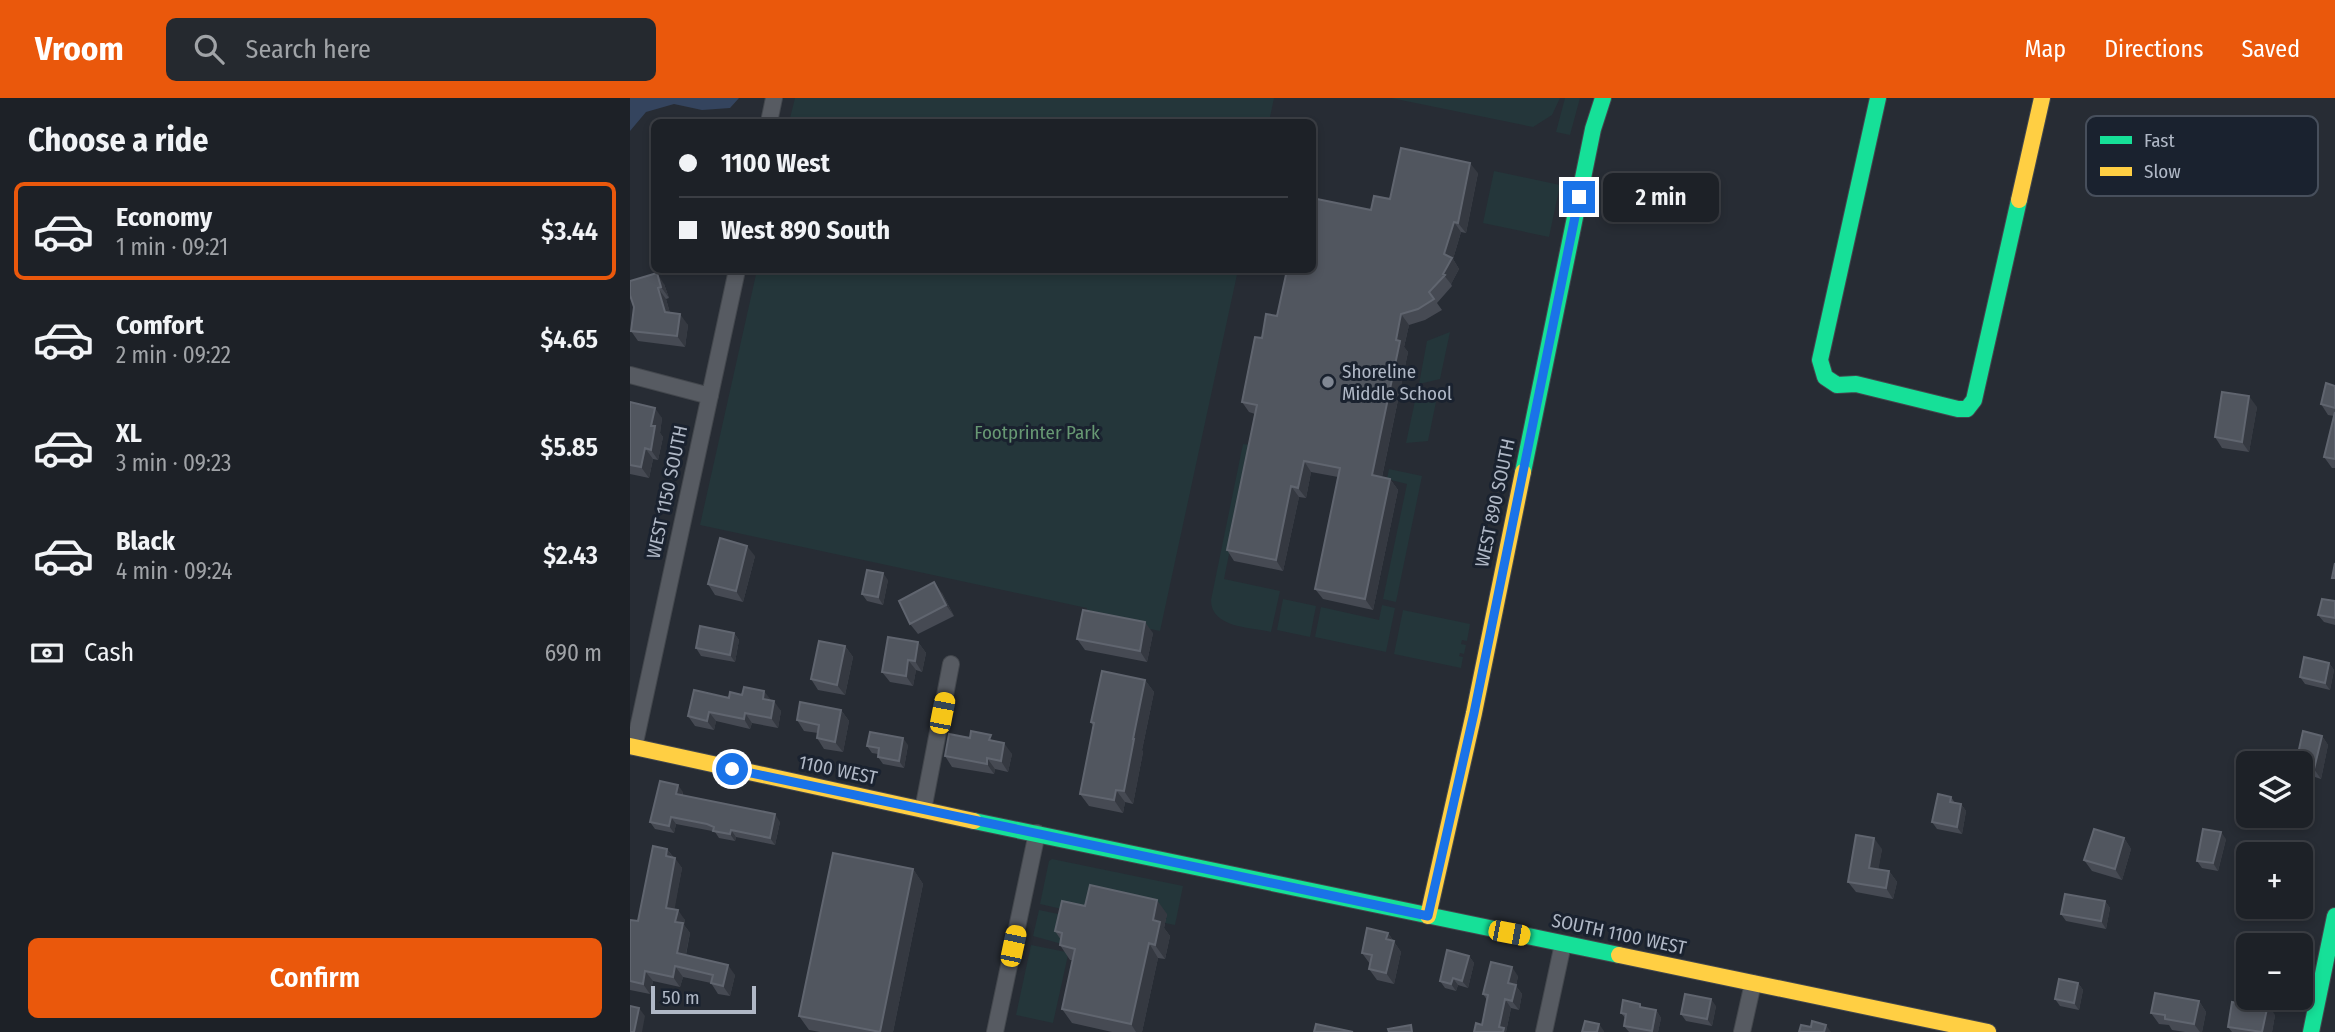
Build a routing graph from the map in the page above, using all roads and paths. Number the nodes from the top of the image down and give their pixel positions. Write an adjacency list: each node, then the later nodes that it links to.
1 (774, 98): 5 (street)
2 (1603, 98): 14 (street, WEST 890 SOUTH)
3 (1878, 98): 4 (street)
4 (2042, 98)
5 (770, 119)
6 (736, 273): 8 (street, WEST 1150 SOUTH)
7 (630, 376): 8 (street)
8 (710, 396): 10 (street, WEST 1150 SOUTH)
9 (951, 664): 12 (street)
10 (632, 747): 11 (street, WEST 1150 SOUTH); 12 (street, 1100 WEST)
11 (630, 764)
12 (923, 810): 13 (street, 1100 WEST)
13 (1037, 833): 14 (street, SOUTH 1100 WEST); 19 (street)
14 (1428, 916): 16 (street, SOUTH 1100 WEST)
15 (2335, 916): 23 (street)
16 (1563, 944): 17 (street, SOUTH 1100 WEST); 20 (street)
17 (1753, 983): 18 (street, SOUTH 1100 WEST); 21 (street)
18 (1953, 1028): 22 (street, SOUTH 1100 WEST)
19 (995, 1032)
20 (1544, 1032)
21 (1742, 1032)
22 (1988, 1032)
23 (2311, 1032)

